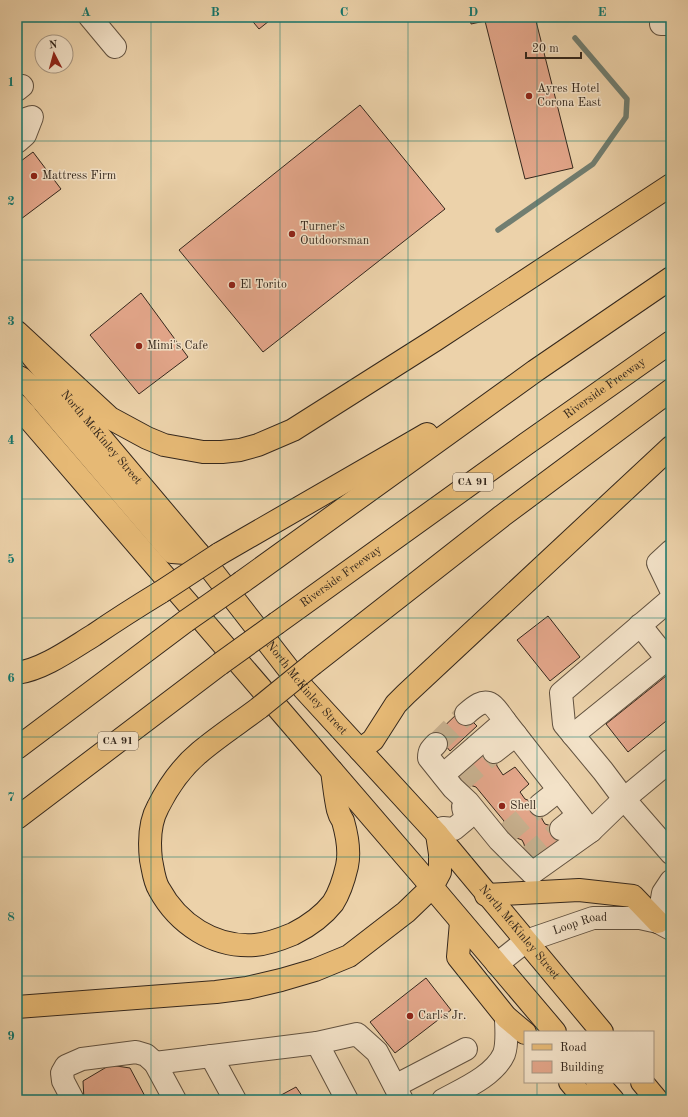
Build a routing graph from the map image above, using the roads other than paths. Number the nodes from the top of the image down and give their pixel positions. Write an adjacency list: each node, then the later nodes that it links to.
1 (90, 17): 2 (street)
2 (115, 47)
3 (17, 122): 4 (street)
4 (17, 142)
5 (671, 185): 7 (main road)
6 (671, 278): 10 (main road)
7 (17, 332)
8 (17, 338): 16 (main road, North McKinley Street)
9 (671, 342): 34 (main road, Riverside Freeway / CA 91, bridge)
10 (535, 371): 16 (main road); 25 (main road, bridge)
11 (17, 376): 16 (main road)
12 (671, 390): 29 (main road, bridge)
13 (20, 410): 29 (main road)
14 (671, 447): 26 (main road)
15 (671, 551): 17 (street)
16 (209, 554): 20 (main road, bridge); 26 (main road, North McKinley Street)
17 (671, 590)
18 (671, 599): 19 (street)
19 (640, 625): 23 (street); 23 (street)
20 (17, 673)
21 (466, 714): 22 (street)
22 (511, 728): 27 (street); 30 (street); 31 (street)
23 (573, 735): 32 (street)
24 (436, 744): 31 (street)
25 (17, 748)
26 (360, 750): 37 (main road, North McKinley Street)
27 (494, 752)
28 (671, 760): 32 (street)
29 (332, 771): 40 (main road)
30 (559, 790): 33 (street); 35 (street)
31 (458, 791): 35 (street); 37 (street)
32 (624, 799): 35 (street); 38 (street)
33 (540, 805)
34 (17, 818)
35 (584, 823): 36 (street)
36 (561, 829)
37 (440, 831): 40 (main road); 41 (main road, North McKinley Street)
38 (671, 853)
39 (671, 880): 43 (street)
40 (432, 887): 42 (main road); 46 (main road)
41 (486, 895): 43 (main road); 44 (main road, North McKinley Street)
42 (461, 922): 45 (main road); 47 (main road)
43 (665, 926): 44 (street, Loop Road)
44 (526, 941): 45 (street, Loop Road); 49 (main road, North McKinley Street)
45 (497, 964): 48 (main road)
46 (17, 1007)
47 (506, 1017): 50 (main road); 63 (street)
48 (554, 1031)
49 (601, 1031)
50 (524, 1032)
51 (317, 1043): 53 (street); 58 (street); 62 (street)
52 (466, 1049): 58 (street)
53 (211, 1056): 54 (street); 61 (street)
54 (155, 1063): 59 (street); 60 (street)
55 (571, 1083): 64 (main road)
56 (598, 1083): 65 (main road)
57 (643, 1083): 66 (main road)
58 (398, 1093)
59 (73, 1100)
60 (175, 1100)
61 (235, 1100)
62 (347, 1100)
63 (443, 1100)
64 (585, 1100)
65 (613, 1100)
66 (657, 1100)

